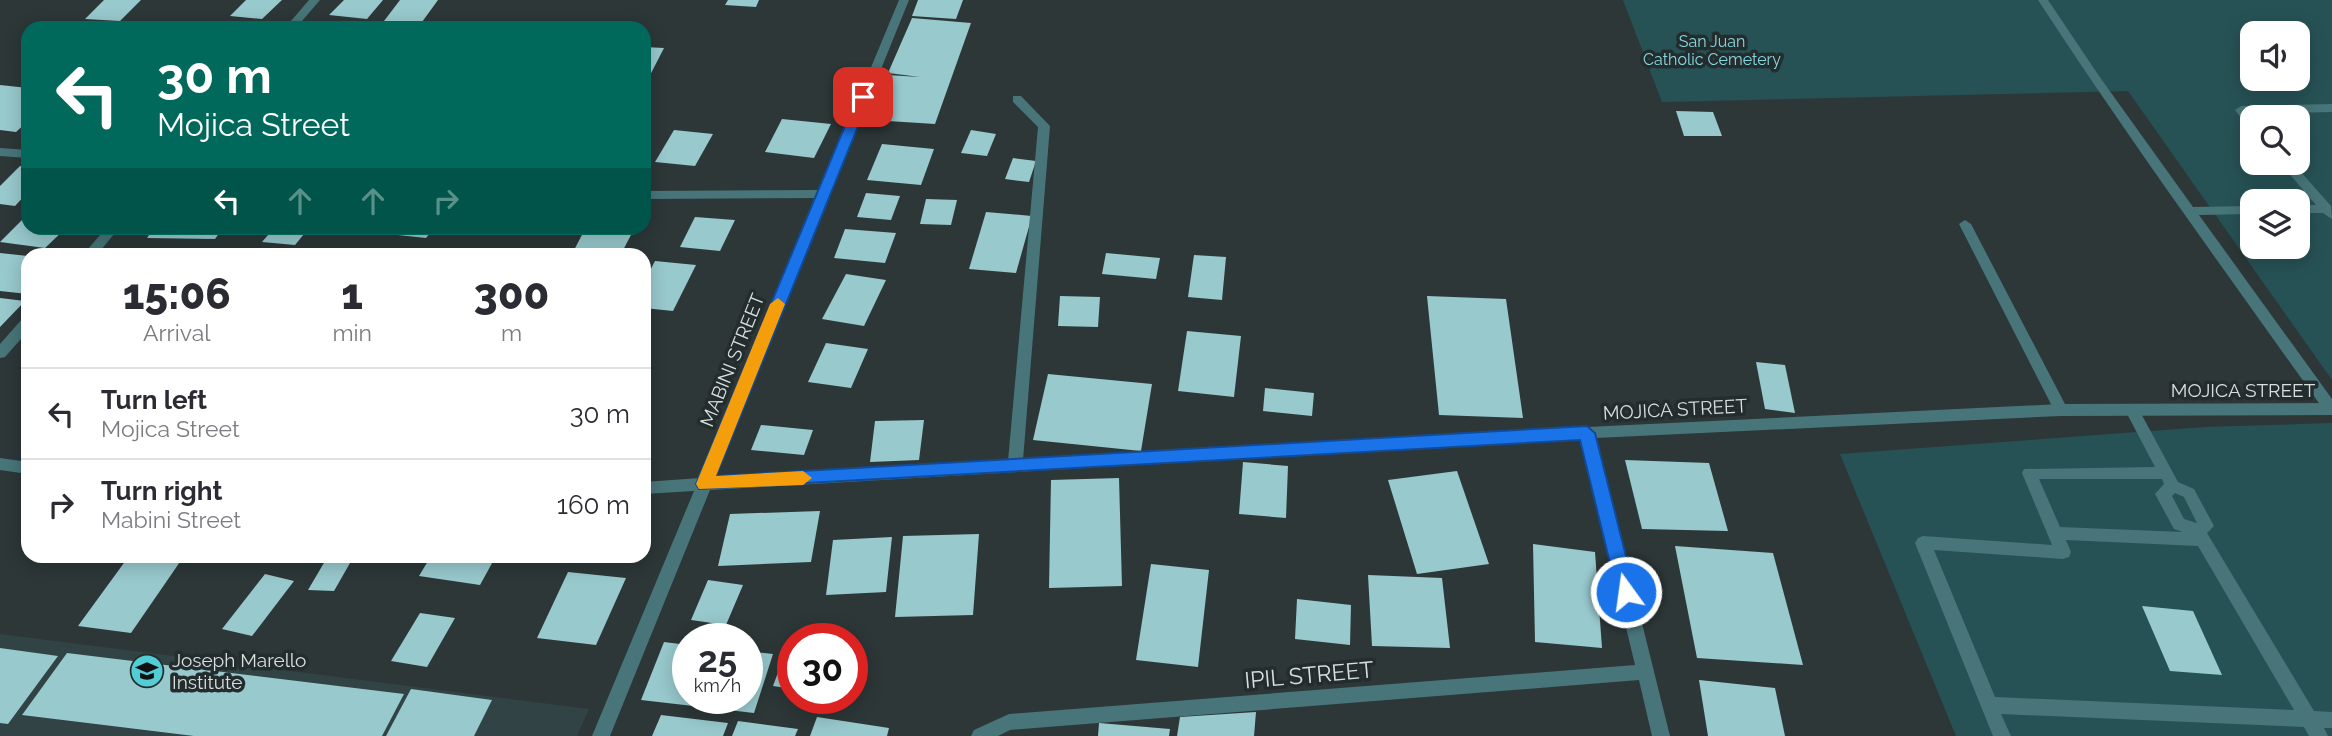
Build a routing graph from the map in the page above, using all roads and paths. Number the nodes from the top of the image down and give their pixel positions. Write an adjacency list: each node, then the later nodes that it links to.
1 (315, 0): 4 (street)
2 (905, 0): 11 (street, MABINI STREET)
3 (2043, 0): 15 (street)
4 (296, 21)
5 (1017, 99): 25 (street)
6 (2310, 108): 7 (street)
7 (2332, 108)
8 (0, 152): 9 (street)
9 (21, 154)
10 (2297, 175): 16 (street)
11 (822, 194): 12 (street); 28 (street, MABINI STREET)
12 (651, 195)
13 (2240, 210): 15 (street)
14 (2310, 210): 16 (street)
15 (2188, 211): 20 (street)
16 (2329, 212)
17 (1965, 224): 21 (street)
18 (21, 330): 19 (street)
19 (0, 353)
20 (2331, 409): 22 (street, MOJICA STREET)
21 (2061, 410): 22 (street, MOJICA STREET); 23 (street, MOJICA STREET)
22 (2132, 410): 27 (street)
23 (1587, 433): 25 (street, MOJICA STREET); 32 (street)
24 (0, 464): 26 (street)
25 (1016, 466): 28 (street, MOJICA STREET)
26 (21, 467)
27 (2170, 479): 30 (street); 31 (street); 31 (street)
28 (705, 484): 29 (street, MOJICA STREET); 36 (street, MABINI STREET)
29 (651, 488)
30 (2055, 533): 31 (street); 33 (street)
31 (2200, 535): 34 (street)
32 (1645, 672): 37 (street, IPIL STREET); 38 (street)
33 (1989, 705): 34 (street); 39 (street)
34 (2310, 720): 35 (street); 40 (street)
35 (2332, 720)
36 (601, 736)
37 (980, 736)
38 (1661, 736)
39 (2002, 736)
40 (2319, 736)

